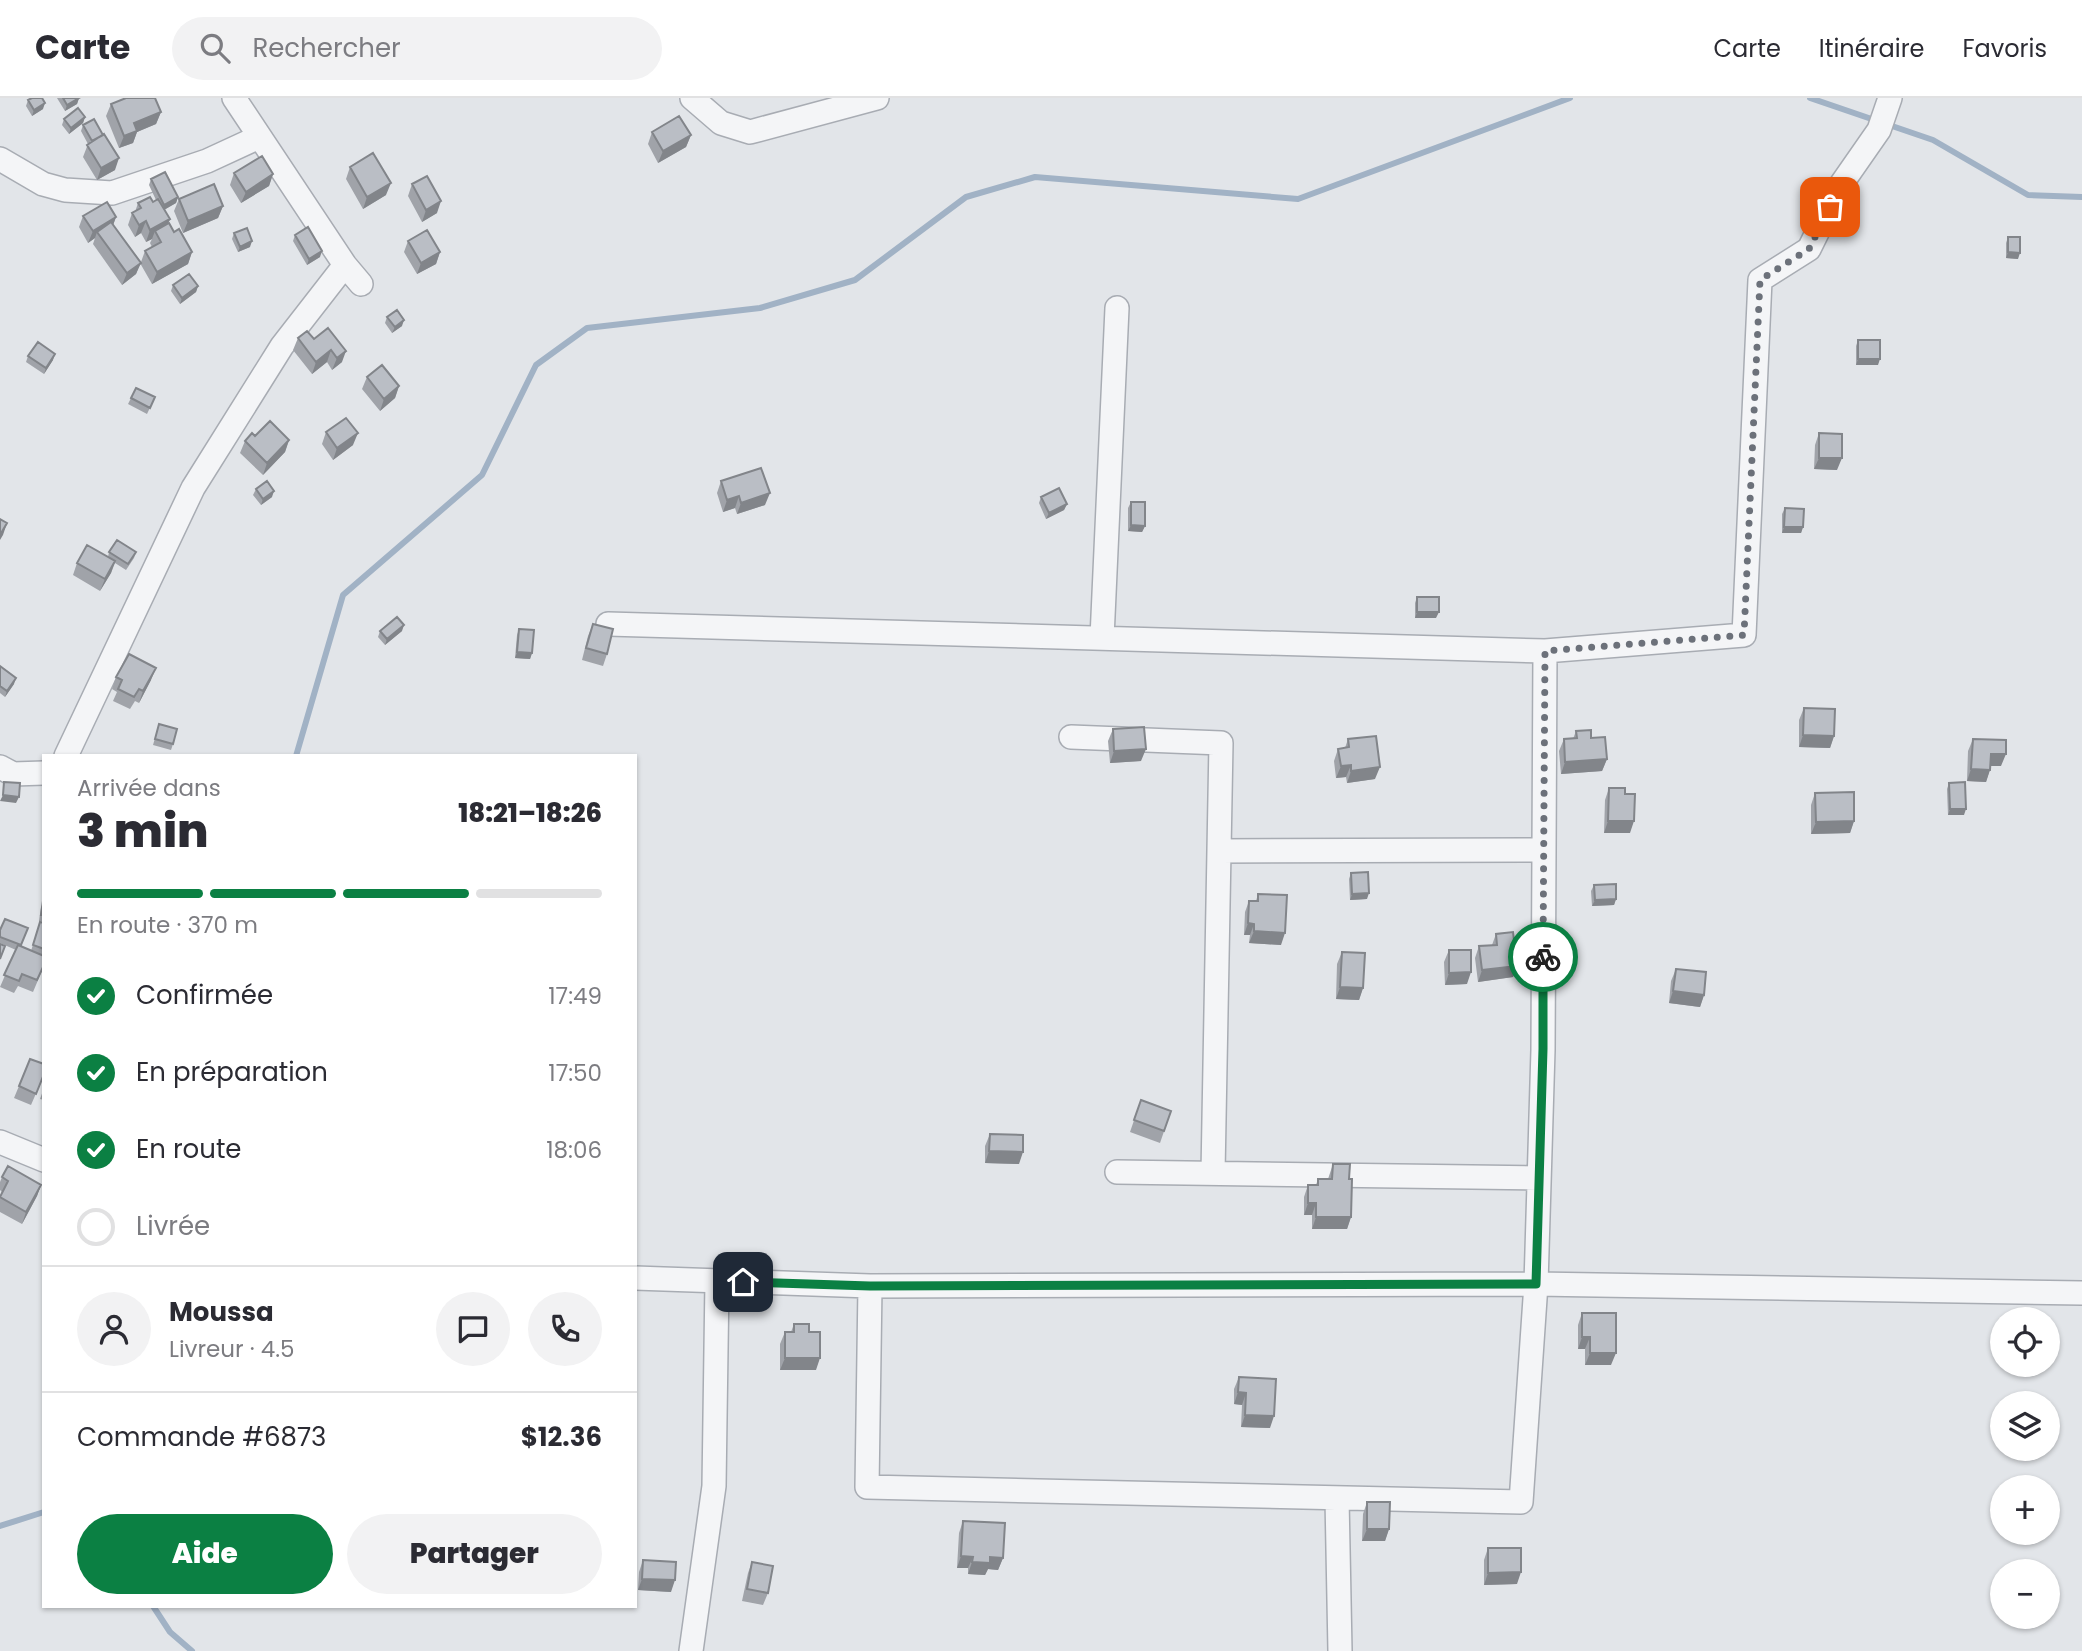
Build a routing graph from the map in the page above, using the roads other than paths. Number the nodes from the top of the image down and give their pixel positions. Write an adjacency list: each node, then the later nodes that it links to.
1 (234, 98): 5 (street)
2 (692, 98): 3 (street)
3 (877, 98)
4 (1890, 98): 12 (street)
5 (259, 137): 6 (street); 7 (street)
6 (0, 159)
7 (345, 265): 8 (street); 14 (street)
8 (361, 284)
9 (1116, 308): 11 (street)
10 (608, 624): 11 (street)
11 (1102, 638): 12 (street)
12 (1545, 651): 18 (street)
13 (1071, 737): 17 (street)
14 (67, 754)
15 (42, 773): 16 (street)
16 (6, 779)
17 (1219, 850): 18 (street); 22 (street)
18 (1544, 850): 23 (street)
19 (0, 1142): 20 (street)
20 (42, 1159)
21 (1117, 1172): 22 (street)
22 (1213, 1173): 23 (street)
23 (1539, 1178): 26 (street)
24 (637, 1278): 25 (street)
25 (717, 1281): 27 (street); 30 (street)
26 (1536, 1284): 27 (street); 28 (street); 29 (street)
27 (870, 1286): 29 (street)
28 (2082, 1293)
29 (1337, 1498): 31 (street)
30 (691, 1651)
31 (1340, 1651)

